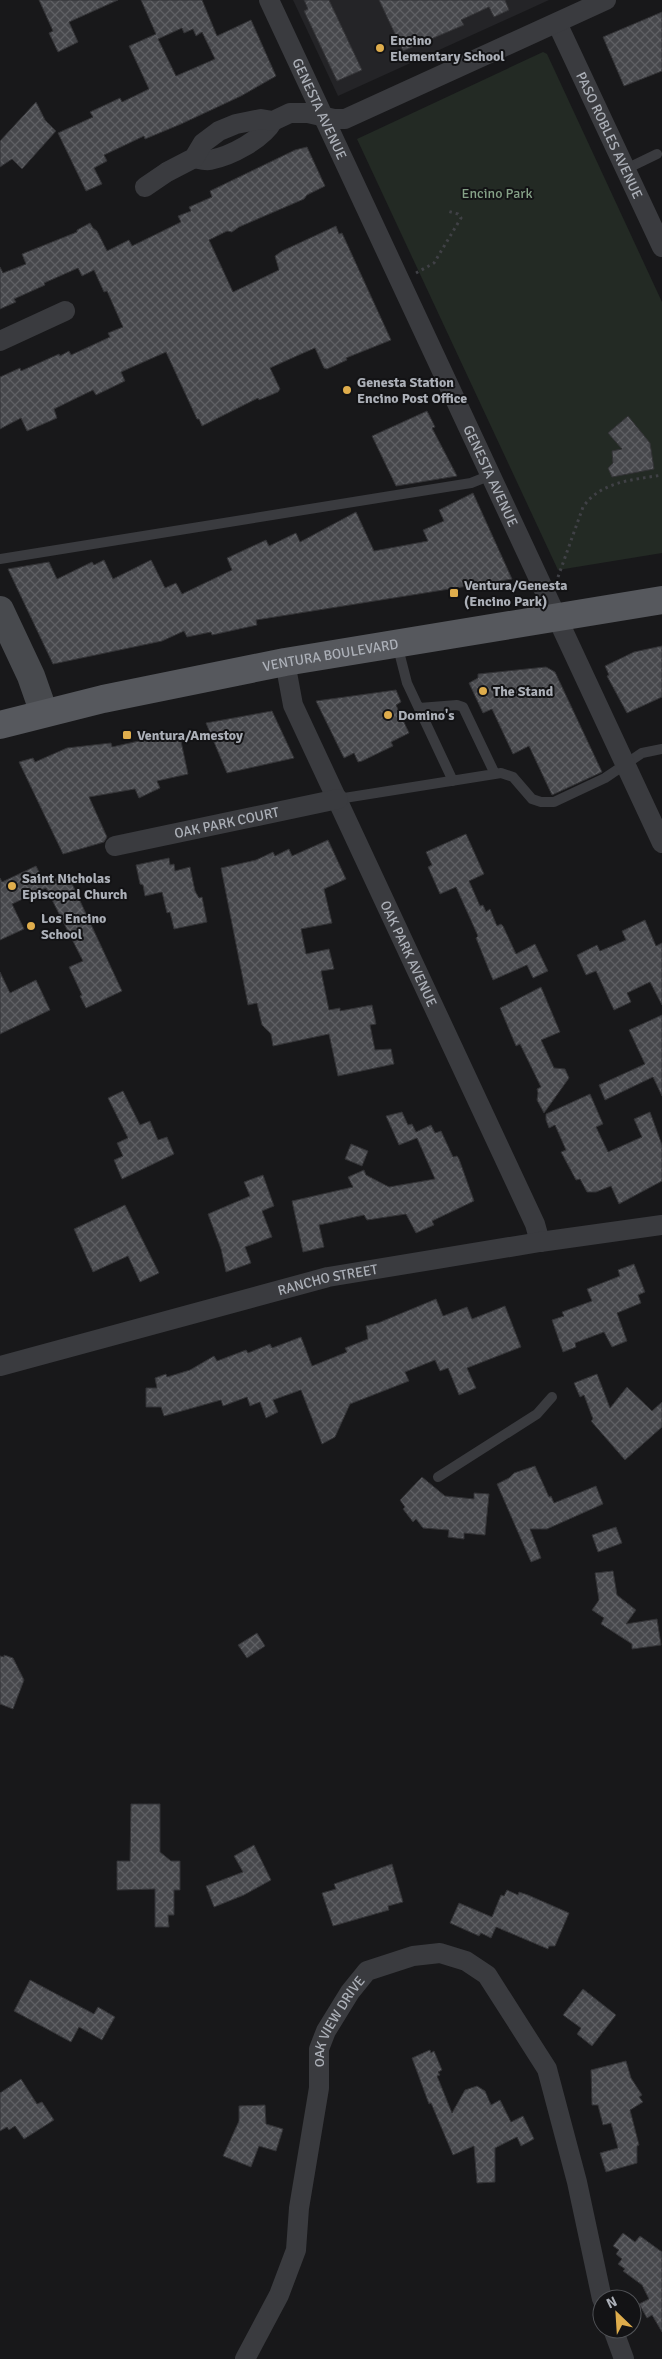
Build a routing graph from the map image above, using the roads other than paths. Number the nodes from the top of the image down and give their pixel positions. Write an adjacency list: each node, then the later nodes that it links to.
1 (269, 0): 4 (street, GENESTA AVENUE)
2 (606, 0): 3 (street)
3 (557, 22): 4 (street); 6 (street, PASO ROBLES AVENUE)
4 (323, 117): 7 (street); 11 (street, GENESTA AVENUE)
5 (657, 154): 6 (lane)
6 (626, 169): 8 (street, PASO ROBLES AVENUE)
7 (145, 187)
8 (662, 247)
9 (65, 311): 10 (street)
10 (0, 340)
11 (491, 476): 12 (lane); 15 (street, GENESTA AVENUE)
12 (0, 559)
13 (662, 600): 15 (main road, VENTURA BOULEVARD)
14 (0, 610): 19 (street)
15 (557, 616): 16 (main road, VENTURA BOULEVARD); 22 (street, GENESTA AVENUE)
16 (397, 643): 17 (main road, VENTURA BOULEVARD); 18 (lane)
17 (285, 662): 19 (main road, VENTURA BOULEVARD); 25 (street, OAK PARK AVENUE)
18 (419, 708): 23 (lane); 24 (lane)
19 (44, 713): 20 (main road, VENTURA BOULEVARD)
20 (0, 725)
21 (662, 749): 22 (lane)
22 (625, 764): 23 (lane); 26 (street, GENESTA AVENUE)
23 (496, 774): 24 (lane)
24 (453, 781): 25 (lane)
25 (338, 799): 27 (street, OAK PARK COURT); 29 (street, OAK PARK AVENUE)
26 (662, 843)
27 (115, 846)
28 (662, 1225): 29 (street, RANCHO STREET)
29 (540, 1242): 30 (street, RANCHO STREET)
30 (0, 1366)
31 (552, 1397): 32 (lane)
32 (438, 1477)
33 (600, 2289): 35 (street, OAK VIEW DRIVE)
34 (617, 2339): 36 (street)
35 (245, 2359)
36 (624, 2359)

